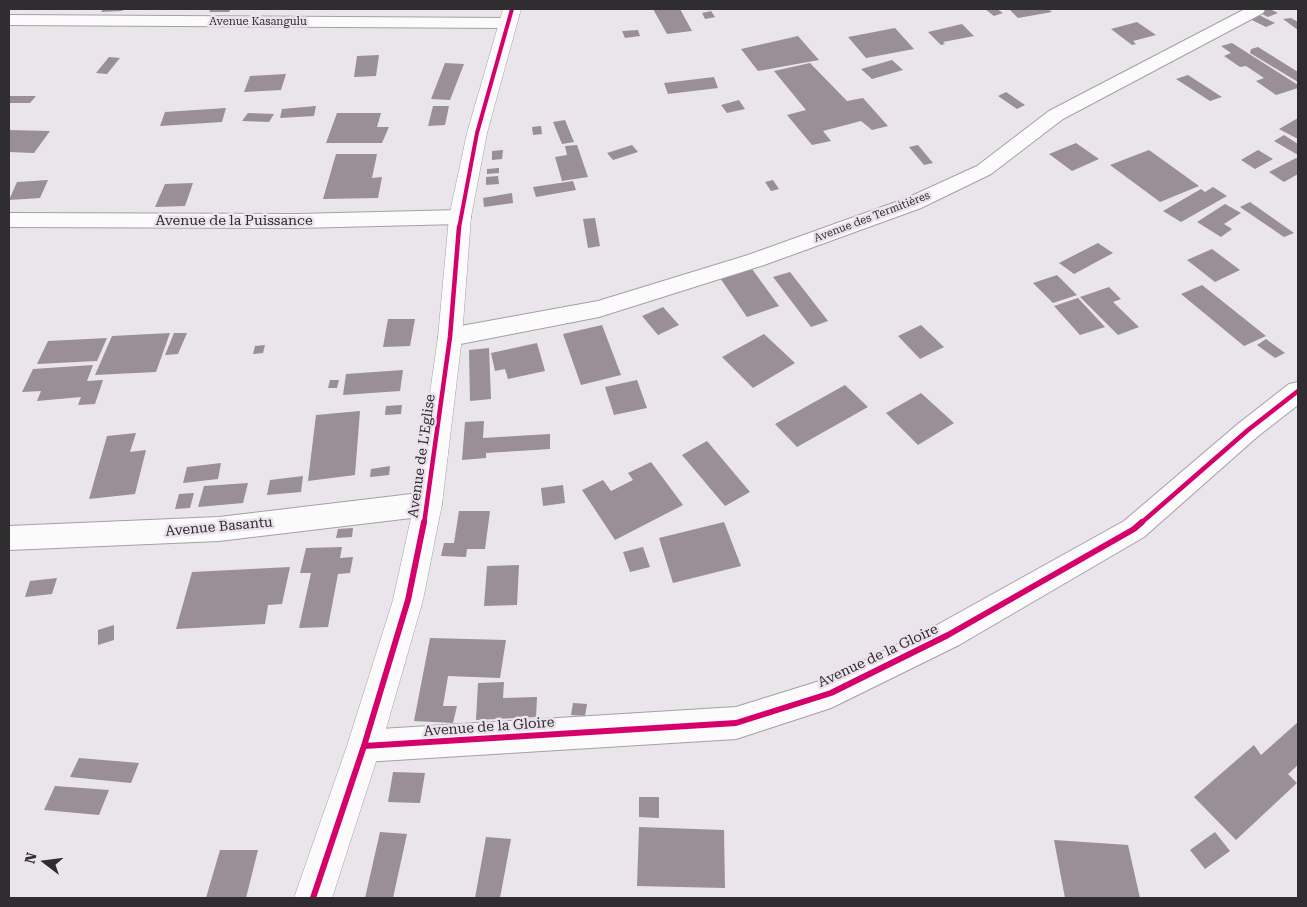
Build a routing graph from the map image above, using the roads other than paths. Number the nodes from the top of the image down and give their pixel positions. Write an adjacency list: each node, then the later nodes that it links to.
1 (1257, 9): 7 (street, Avenue des Termitières)
2 (137, 15): 3 (street, Avenue Kasangulu); 4 (street, Avenue Kasangulu)
3 (510, 16): 5 (street, Avenue de L'Eglise)
4 (9, 20)
5 (460, 217): 6 (street, Avenue de la Puissance); 7 (street, Avenue de L'Eglise)
6 (9, 220)
7 (450, 337): 9 (street, Avenue de L'Eglise)
8 (1298, 392): 11 (street, Avenue de la Gloire)
9 (428, 504): 10 (street, Avenue Basantu); 11 (street, Avenue de L'Eglise)
10 (9, 538)
11 (364, 746): 12 (street, Avenue de L'Eglise)
12 (313, 898)

